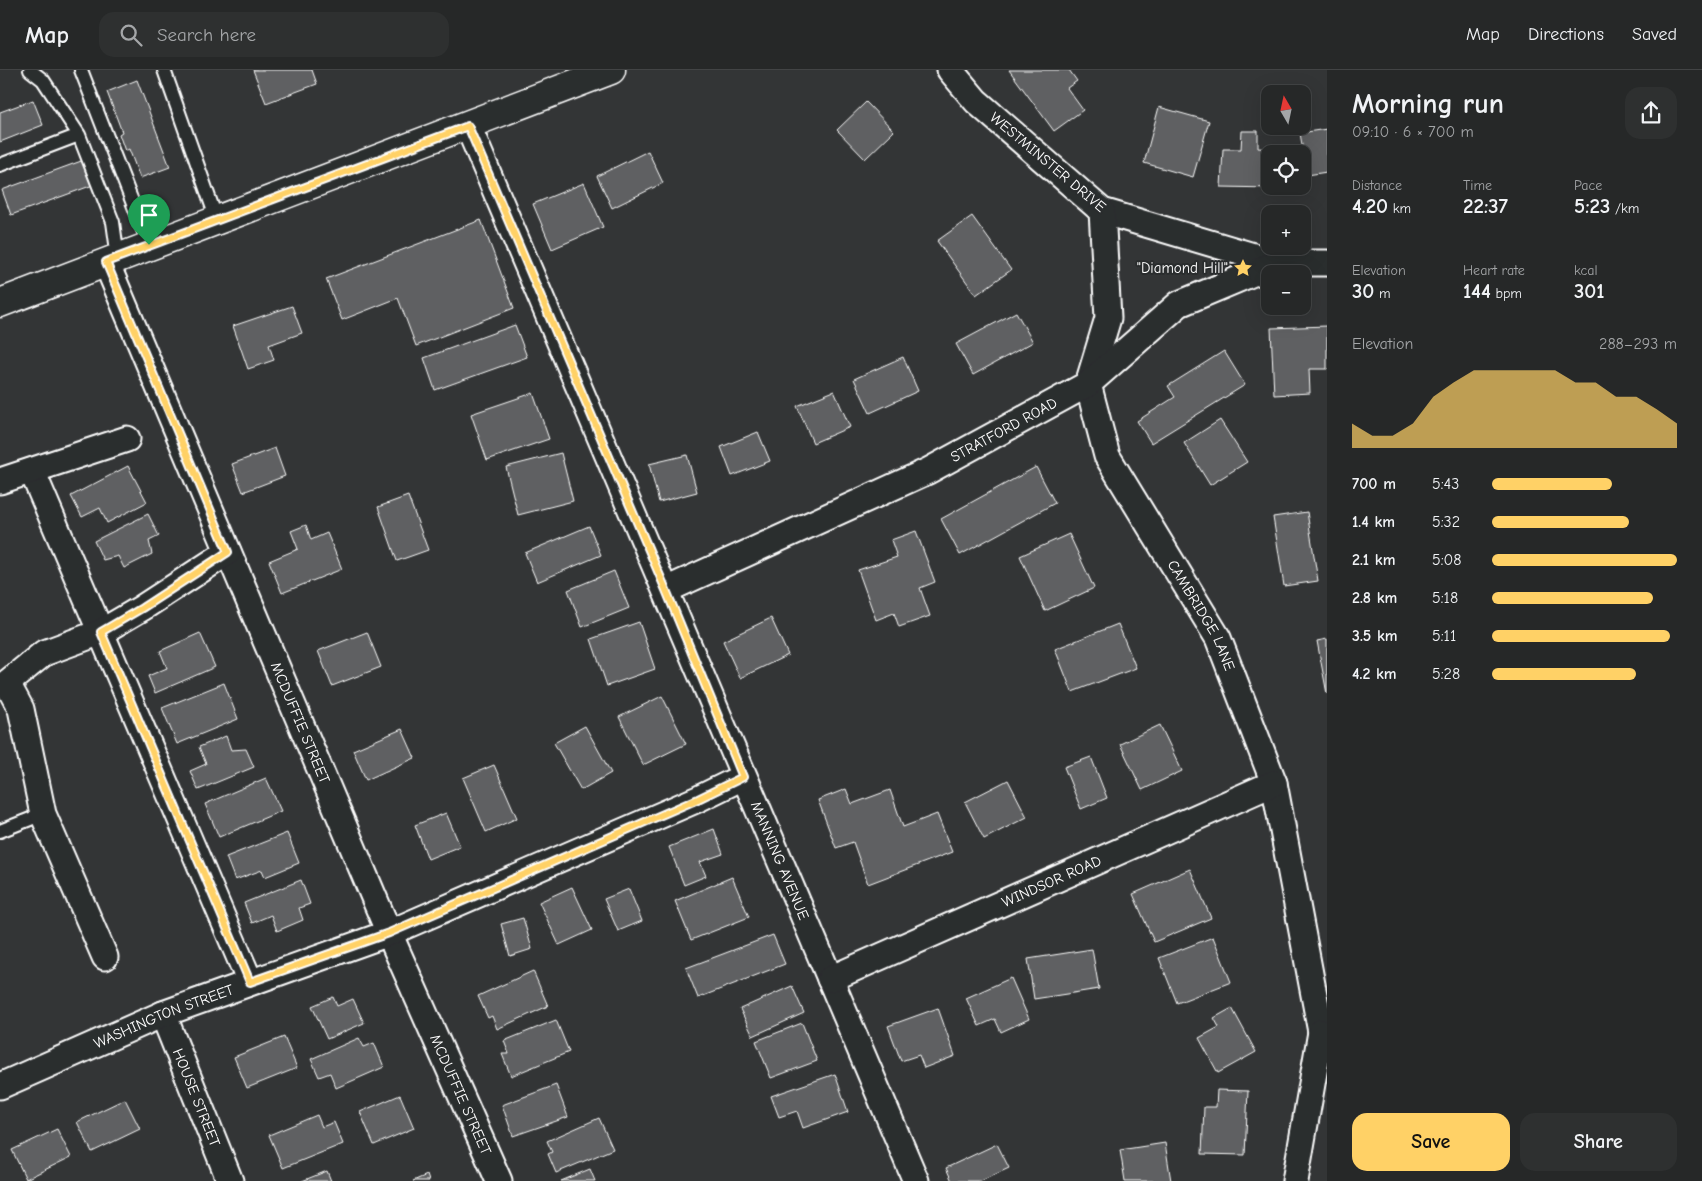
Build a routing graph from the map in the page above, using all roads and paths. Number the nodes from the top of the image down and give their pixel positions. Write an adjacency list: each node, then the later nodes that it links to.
1 (30, 70): 7 (lane)
2 (81, 70): 11 (lane)
3 (164, 70): 10 (lane)
4 (611, 70): 6 (main road)
5 (950, 70): 9 (street, WESTMINSTER DRIVE)
6 (468, 126): 10 (main road); 21 (street, MANNING AVENUE)
7 (78, 135): 8 (lane); 12 (lane)
8 (0, 165)
9 (1102, 211): 13 (street, WESTMINSTER DRIVE); 16 (street)
10 (217, 220): 11 (main road)
11 (149, 245): 12 (main road)
12 (112, 260): 15 (main road); 20 (street, MCDUFFIE STREET)
13 (1277, 263): 14 (street, STRATFORD ROAD); 16 (street, STRATFORD ROAD)
14 (1327, 263)
15 (0, 303)
16 (1088, 384): 21 (street, STRATFORD ROAD); 25 (street, CAMBRIDGE LANE)
17 (127, 439): 18 (street)
18 (32, 471): 19 (street); 22 (street)
19 (0, 481)
20 (228, 552): 22 (street); 28 (street, MCDUFFIE STREET)
21 (666, 590): 24 (street, MANNING AVENUE)
22 (101, 632): 23 (street); 31 (street)
23 (2, 681): 26 (street)
24 (743, 777): 28 (street, WASHINGTON STREET); 30 (street, MANNING AVENUE)
25 (1274, 783): 30 (street, WINDSOR ROAD); 33 (street, CAMBRIDGE LANE)
26 (43, 814): 27 (lane); 29 (street)
27 (0, 831)
28 (389, 933): 31 (street, WASHINGTON STREET); 36 (street, MCDUFFIE STREET)
29 (105, 957)
30 (830, 979): 37 (street, MANNING AVENUE)
31 (250, 982): 32 (street, WASHINGTON STREET)
32 (163, 1014): 34 (street, WASHINGTON STREET); 35 (street, HOUSE STREET)
33 (1324, 1040): 38 (street, CAMBRIDGE LANE)
34 (0, 1086)
35 (223, 1178)
36 (499, 1181)
37 (916, 1181)
38 (1295, 1181)

